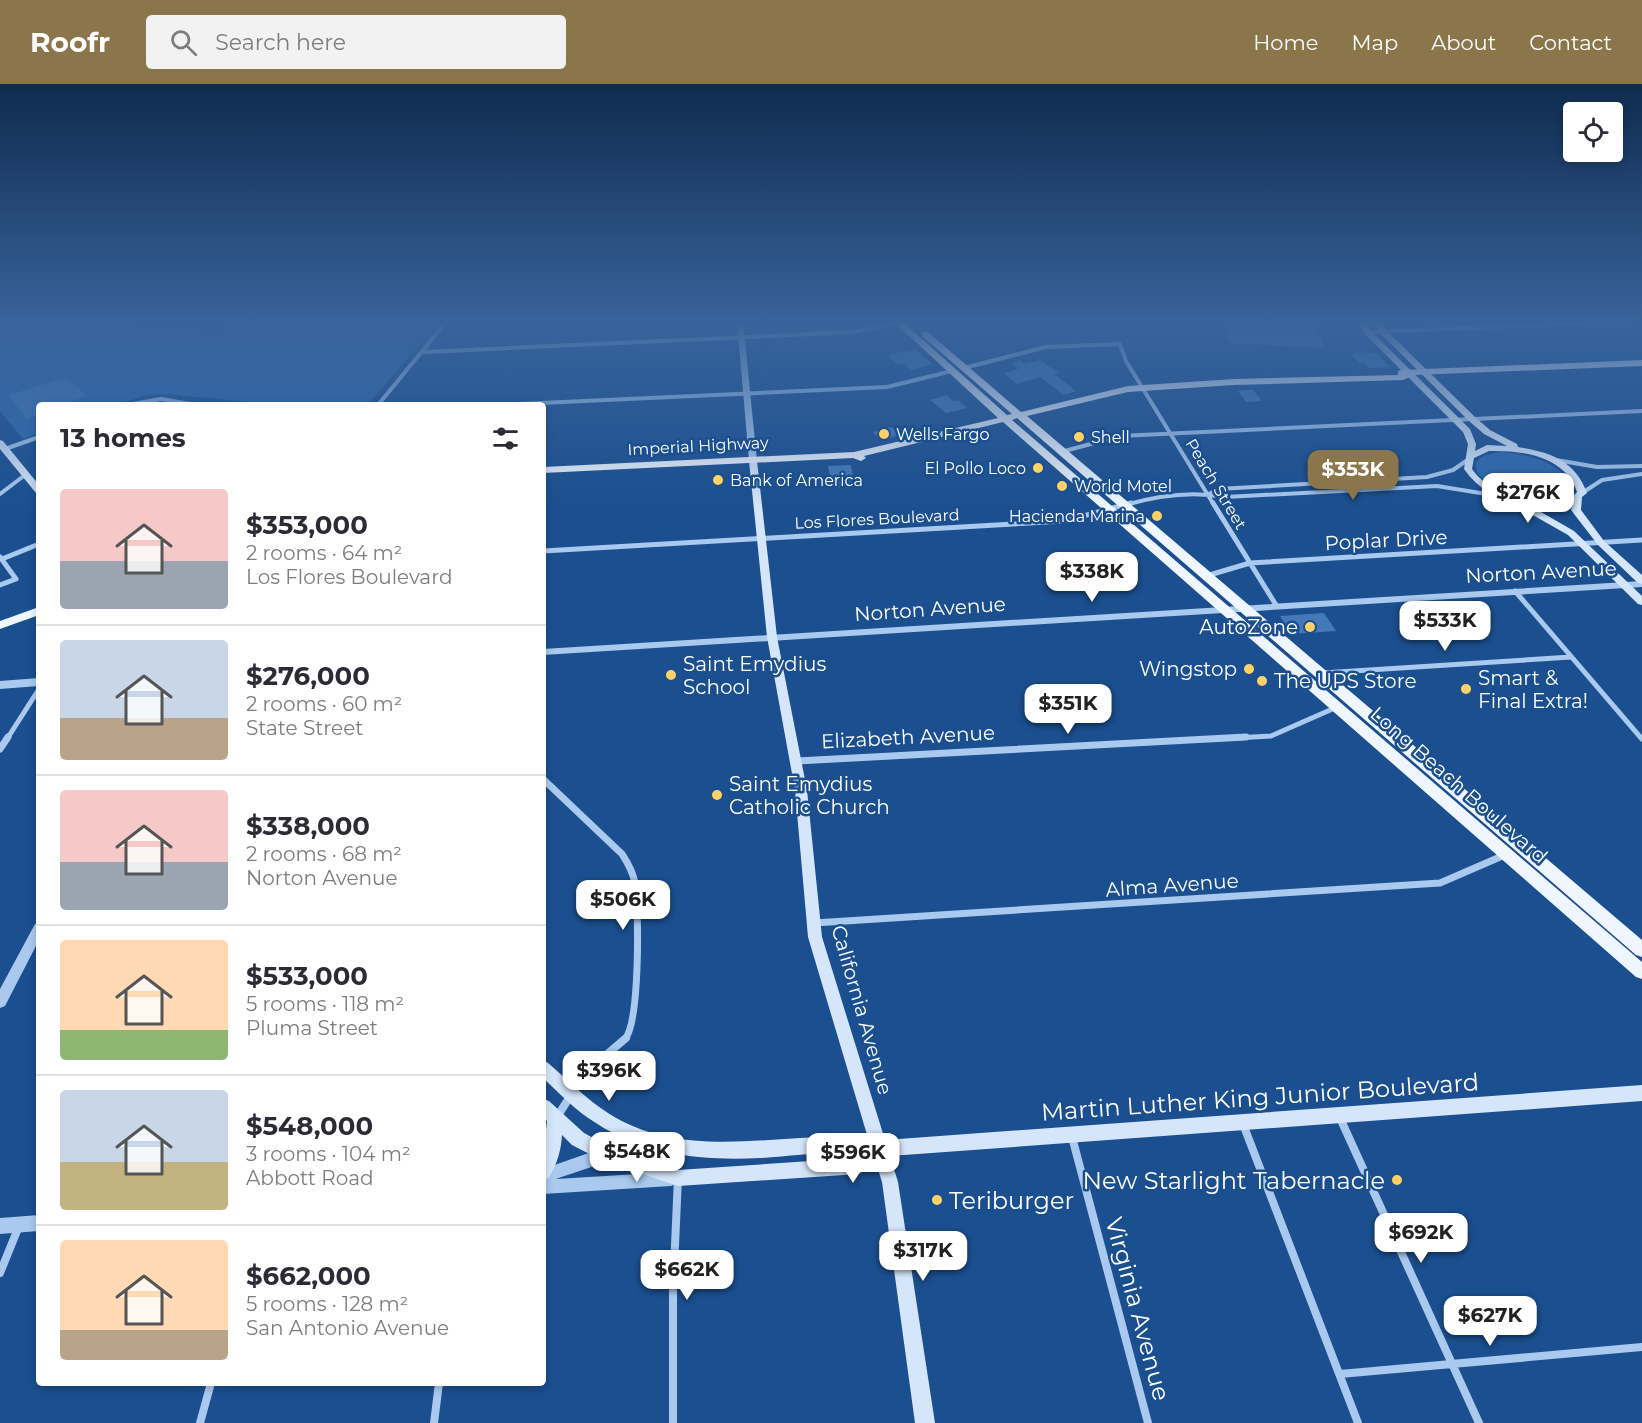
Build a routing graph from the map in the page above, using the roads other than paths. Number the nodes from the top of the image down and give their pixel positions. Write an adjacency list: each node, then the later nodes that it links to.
1 (397, 383): 14 (street)
2 (744, 383): 11 (street, California Avenue)
3 (900, 383): 11 (street)
4 (965, 383): 20 (main road, Long Beach Boulevard)
5 (981, 383): 17 (main road, Long Beach Boulevard)
6 (1140, 383): 10 (street, Peach Street)
7 (1207, 383): 10 (main road, Imperial Highway)
8 (1419, 383): 19 (main road)
9 (1436, 383): 18 (main road)
10 (1142, 387): 17 (main road, Imperial Highway); 21 (street, Peach Street)
11 (745, 394): 15 (street); 28 (street, California Avenue)
12 (144, 402): 13 (street)
13 (178, 402)
14 (381, 402)
15 (546, 403)
16 (1642, 411): 18 (street)
17 (1018, 416): 20 (main road, Imperial Highway); 24 (main road, Long Beach Boulevard)
18 (1472, 419): 19 (street); 25 (main road)
19 (1456, 420): 21 (street); 26 (main road)
20 (1003, 421): 28 (main road, Imperial Highway); 40 (main road, Long Beach Boulevard)
21 (1172, 433): 24 (street); 35 (street, Peach Street)
22 (36, 438): 23 (street)
23 (3, 446): 32 (main road)
24 (1060, 452): 39 (main road, Long Beach Boulevard)
25 (1529, 452): 26 (main road); 27 (main road)
26 (1467, 458): 35 (street, Los Flores Boulevard); 37 (main road)
27 (1547, 458): 29 (street); 36 (main road)
28 (753, 461): 30 (main road, Imperial Highway); 41 (main road, California Avenue)
29 (1642, 466)
30 (546, 470)
31 (1642, 474): 36 (street)
32 (25, 475): 33 (main road); 34 (street)
33 (36, 488)
34 (0, 494)
35 (1209, 494): 37 (street, Los Flores Boulevard); 39 (street, Los Flores Boulevard); 48 (street, Peach Street)
36 (1581, 496): 38 (main road); 44 (main road)
37 (1501, 497): 38 (main road)
38 (1513, 501): 43 (main road)
39 (1121, 504): 40 (street, Los Flores Boulevard); 49 (main road, Long Beach Boulevard)
40 (1108, 508): 41 (street, Los Flores Boulevard); 57 (main road, Long Beach Boulevard)
41 (762, 539): 46 (street, Los Flores Boulevard); 60 (main road, California Avenue)
42 (1642, 540): 44 (street, Poplar Drive)
43 (1582, 543): 44 (street, Poplar Drive); 48 (street, Poplar Drive); 52 (main road)
44 (1601, 543): 50 (main road)
45 (36, 545): 47 (street)
46 (546, 551)
47 (1, 558): 51 (street)
48 (1250, 563): 49 (street, Poplar Drive); 55 (street, Peach Street)
49 (1206, 576): 56 (main road, Long Beach Boulevard)
50 (1642, 583): 52 (street, Norton Avenue)
51 (0, 585)
52 (1625, 585): 53 (street, Norton Avenue); 54 (main road)
53 (1515, 591): 55 (street, Norton Avenue); 63 (street)
54 (1642, 602)
55 (1275, 605): 56 (street, Norton Avenue)
56 (1242, 607): 57 (street, Norton Avenue); 64 (main road, Long Beach Boulevard)
57 (1223, 608): 60 (street, Norton Avenue); 61 (main road, Long Beach Boulevard)
58 (36, 611): 59 (main road)
59 (0, 625)
60 (772, 637): 62 (street, Norton Avenue); 72 (main road, California Avenue)
61 (1267, 646): 64 (main road); 68 (main road, Long Beach Boulevard)
62 (546, 652)
63 (1571, 657): 64 (street); 70 (street)
64 (1322, 673): 69 (main road, Long Beach Boulevard)
65 (36, 682): 66 (street)
66 (0, 685)
67 (36, 694): 71 (street)
68 (1338, 706): 69 (main road); 72 (street, Elizabeth Avenue); 75 (main road, Long Beach Boulevard)
69 (1391, 732): 74 (main road, Long Beach Boulevard)
70 (1642, 739)
71 (0, 749)
72 (797, 761): 76 (main road, California Avenue)
73 (546, 782): 82 (street)
74 (1524, 846): 75 (street, Alma Avenue); 78 (main road, Long Beach Boulevard)
75 (1507, 854): 76 (street, Alma Avenue); 79 (main road, Long Beach Boulevard)
76 (813, 923): 90 (main road, California Avenue)
77 (36, 934): 80 (street)
78 (1642, 950)
79 (1642, 972)
80 (0, 1002)
81 (546, 1070): 82 (main road, Martin Luther King Junior Boulevard)
82 (572, 1092): 86 (street); 88 (main road, Martin Luther King Junior Boulevard)
83 (1642, 1093): 85 (main road, Martin Luther King Junior Boulevard)
84 (546, 1110): 86 (main road)
85 (1339, 1115): 87 (main road, Martin Luther King Junior Boulevard); 101 (street)
86 (555, 1119): 91 (main road); 92 (main road)
87 (1243, 1123): 89 (main road, Martin Luther King Junior Boulevard); 102 (street)
88 (630, 1134): 90 (main road, Martin Luther King Junior Boulevard); 91 (street)
89 (1072, 1135): 90 (main road, Martin Luther King Junior Boulevard); 109 (street, Virginia Avenue)
90 (882, 1148): 94 (main road); 108 (main road, California Avenue)
91 (607, 1154): 93 (street); 94 (main road)
92 (546, 1167)
93 (546, 1173)
94 (678, 1178): 95 (street); 107 (street)
95 (546, 1187)
96 (36, 1223): 97 (street)
97 (20, 1224): 98 (street); 99 (street)
98 (0, 1226)
99 (0, 1273)
100 (1642, 1347): 101 (street)
101 (1452, 1364): 102 (street); 111 (street)
102 (1340, 1374): 110 (street)
103 (210, 1386): 105 (street)
104 (439, 1386): 106 (street)
105 (200, 1423)
106 (434, 1423)
107 (673, 1423)
108 (925, 1423)
109 (1148, 1423)
110 (1358, 1423)
111 (1479, 1423)

